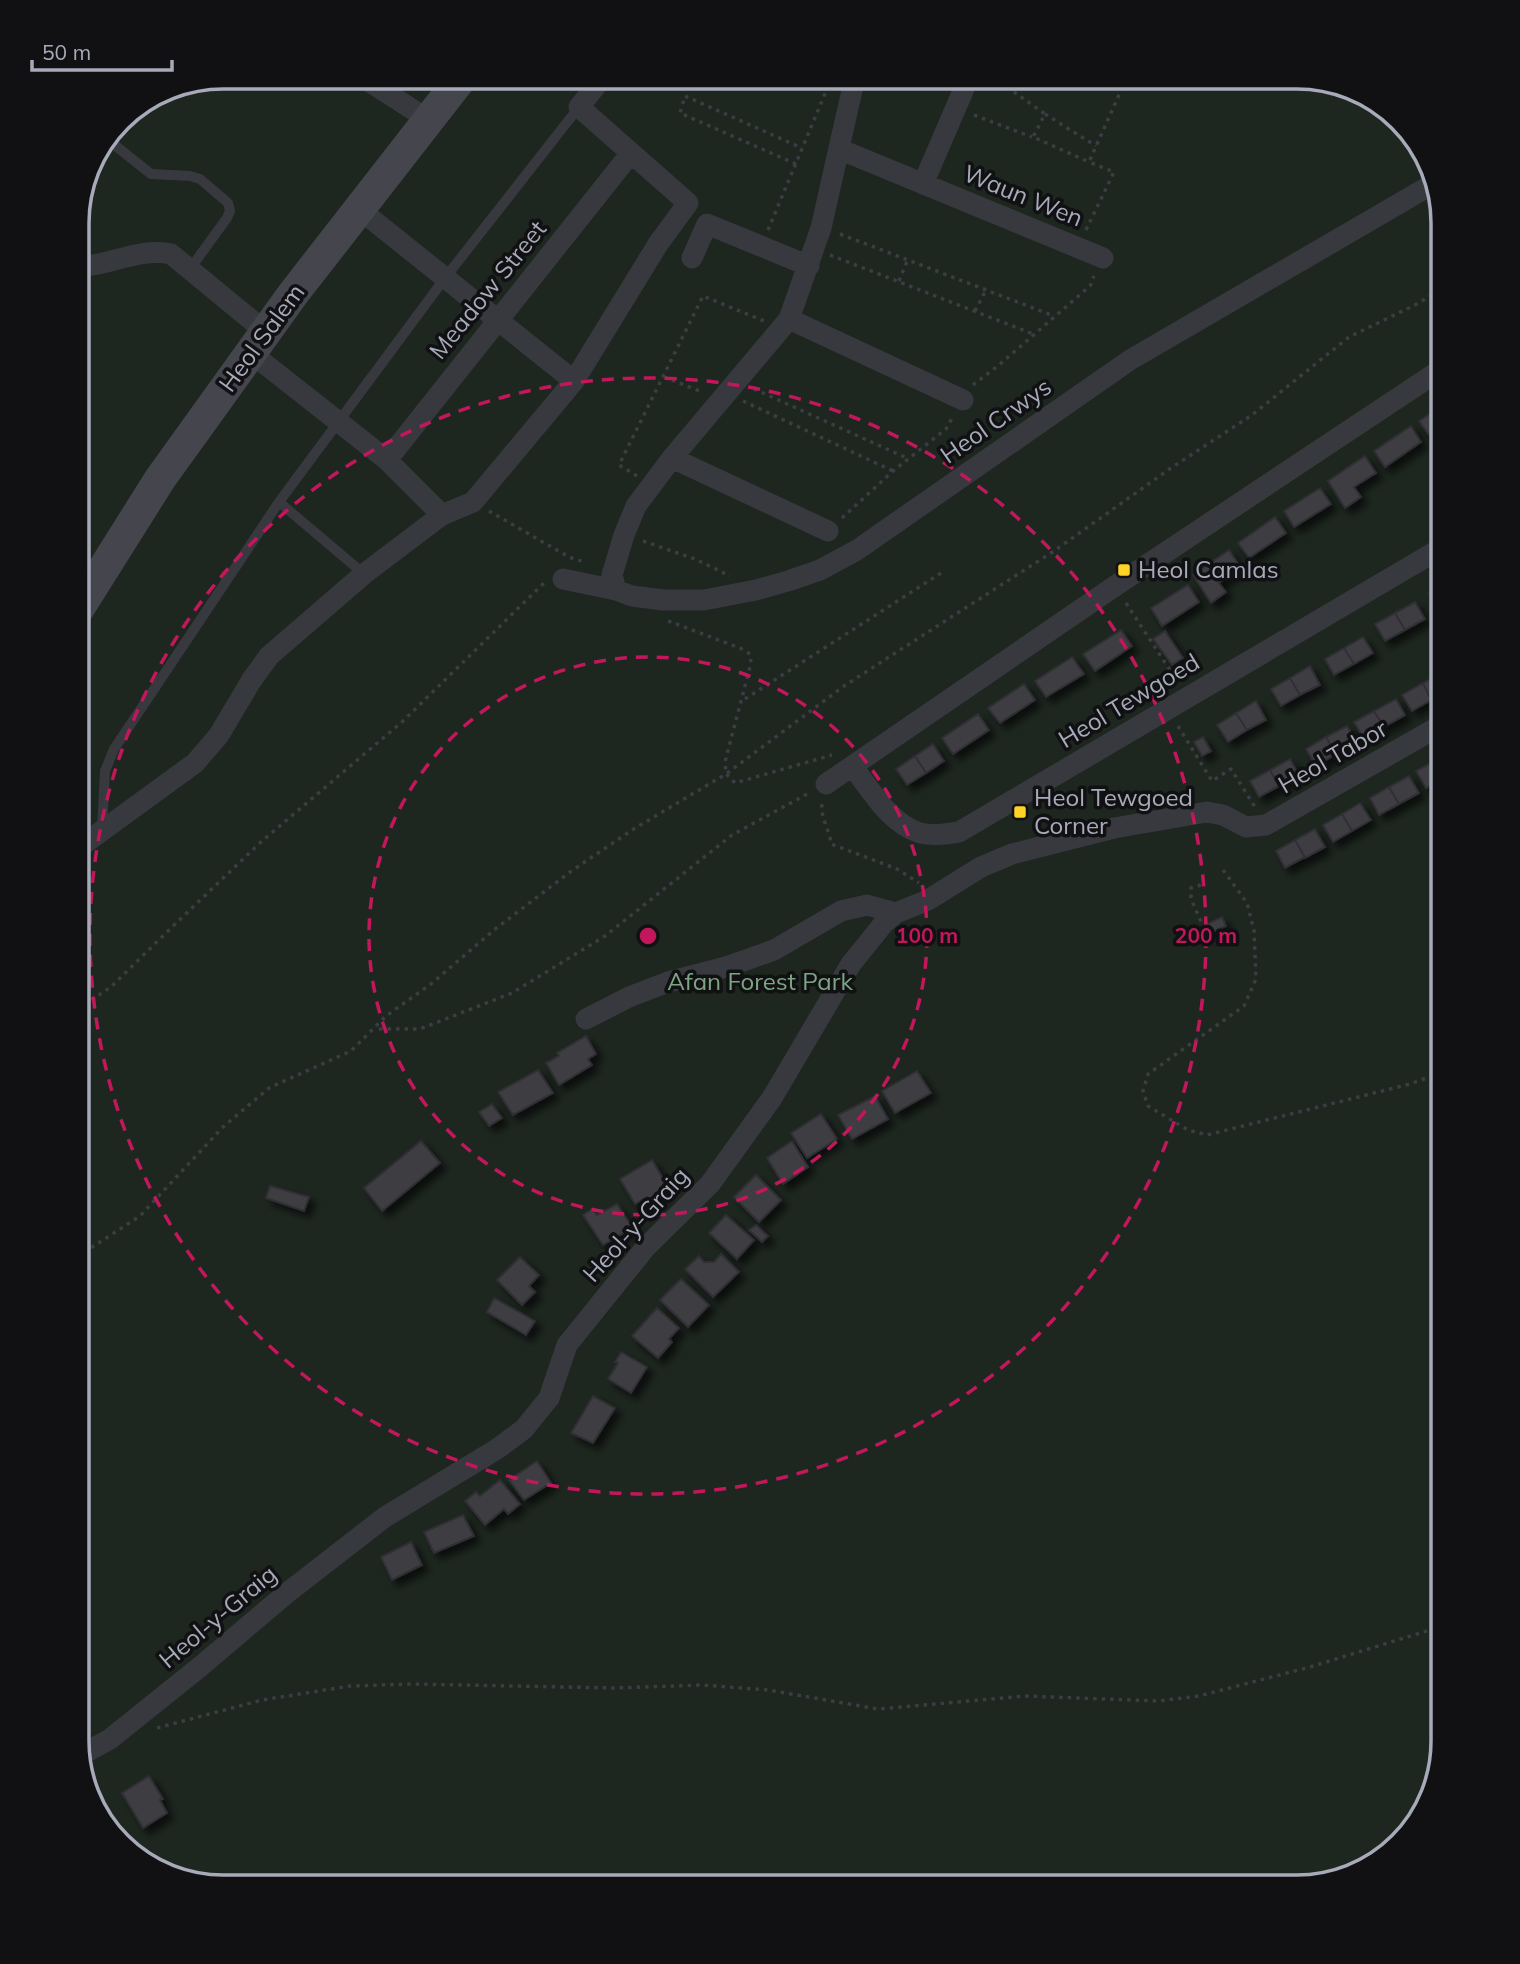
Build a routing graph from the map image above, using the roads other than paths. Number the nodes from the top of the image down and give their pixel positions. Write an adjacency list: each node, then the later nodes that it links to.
1 (381, 89): 7 (street)
2 (453, 89): 7 (main road, Heol Salem)
3 (593, 89): 6 (street)
4 (851, 90): 9 (street)
5 (964, 90): 11 (street, Waun Wen)
6 (579, 107): 10 (street); 19 (lane)
7 (429, 120): 13 (main road, Heol Salem)
8 (115, 145): 18 (lane)
9 (839, 149): 11 (street, Waun Wen); 15 (street)
10 (631, 153): 20 (street, Meadow Street); 24 (street)
11 (923, 184): 16 (street, Waun Wen)
12 (1426, 187): 35 (street, Heol Crwys)
13 (359, 209): 19 (street); 22 (main road, Heol Salem)
14 (692, 258): 15 (street)
15 (812, 258): 21 (street)
16 (1103, 258)
17 (90, 267): 18 (street)
18 (190, 269): 22 (street)
19 (444, 278): 20 (street); 26 (lane)
20 (498, 320): 24 (street); 28 (street, Meadow Street)
21 (785, 324): 25 (street); 27 (street)
22 (258, 342): 26 (street); 36 (main road, Heol Salem)
23 (1431, 376): 38 (street)
24 (574, 381): 30 (street)
25 (963, 400)
26 (337, 421): 28 (street); 29 (lane)
27 (672, 458): 31 (street); 35 (street)
28 (387, 460): 30 (street)
29 (279, 502): 34 (lane); 41 (lane)
30 (442, 515): 34 (street)
31 (832, 527)
32 (1431, 554): 38 (street, Heol Tewgoed)
33 (559, 572): 35 (street, Heol Crwys)
34 (364, 575): 41 (street)
35 (614, 582)
36 (90, 591)
37 (1431, 731): 40 (street, Heol Tabor)
38 (861, 761): 39 (street)
39 (826, 784)
40 (1256, 826): 43 (street, Heol-y-Graig)
41 (102, 830): 42 (street)
42 (90, 839)
43 (896, 913): 44 (street); 45 (street, Heol-y-Graig)
44 (586, 1019)
45 (90, 1750)

